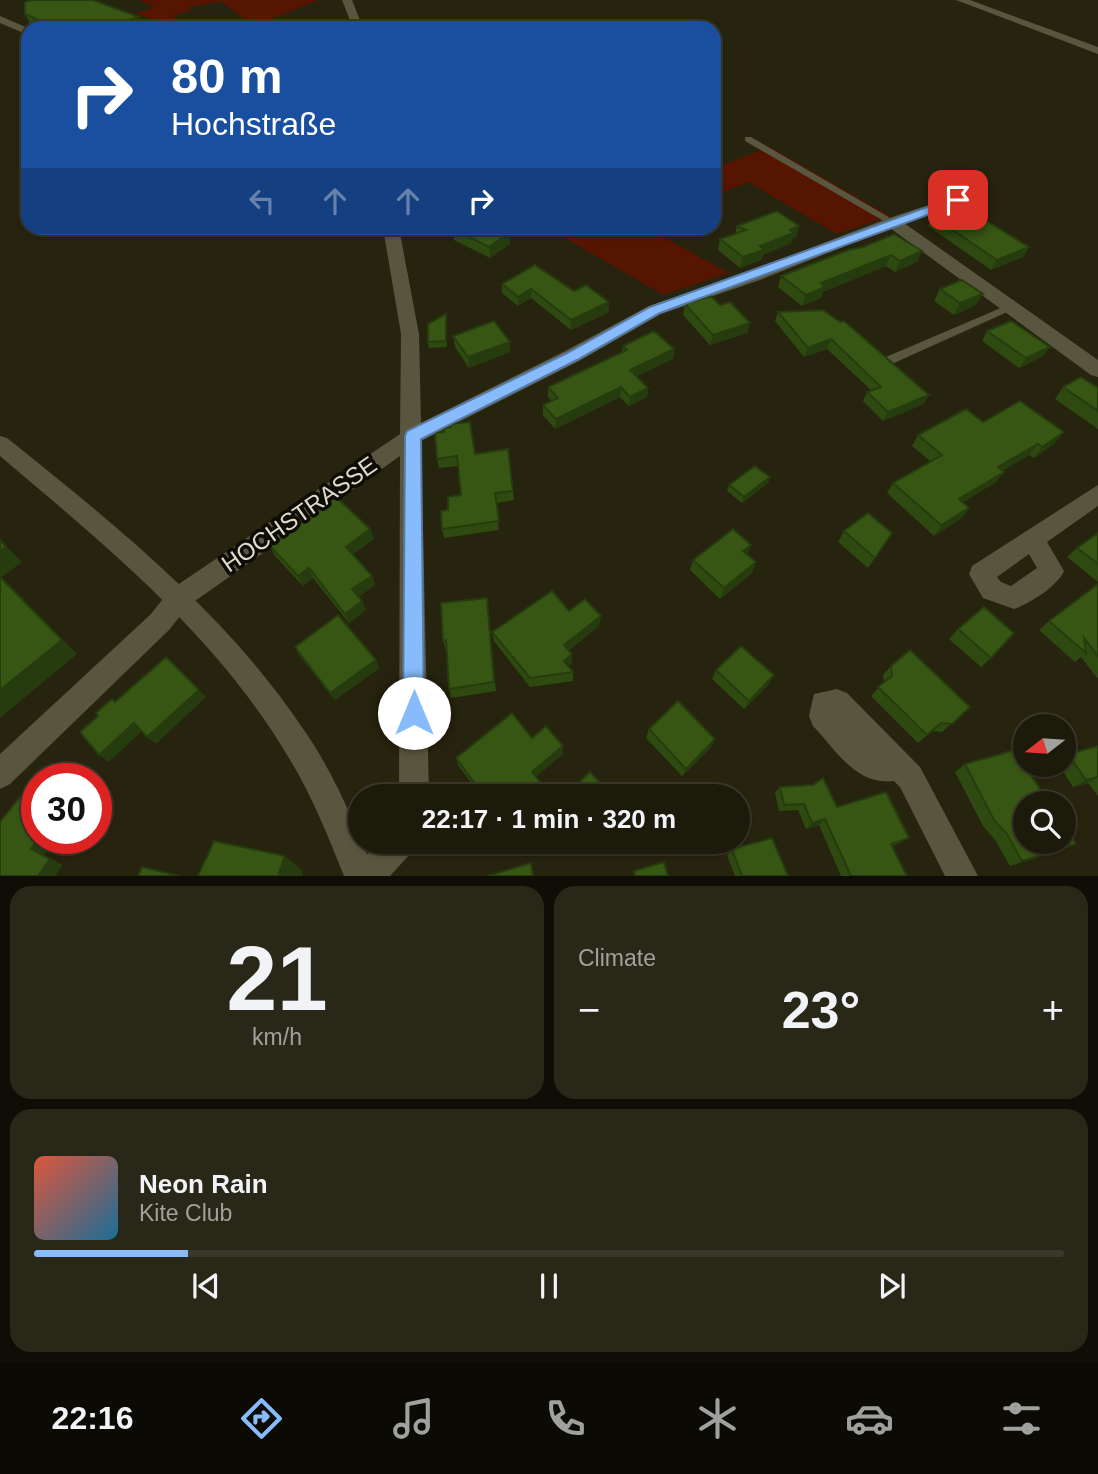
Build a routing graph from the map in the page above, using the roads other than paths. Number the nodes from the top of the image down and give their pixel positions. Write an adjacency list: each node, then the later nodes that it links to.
1 (347, 0): 4 (street)
2 (961, 0): 6 (street)
3 (0, 19): 5 (street)
4 (355, 21)
5 (21, 29)
6 (1098, 51)
7 (748, 139): 9 (lane)
8 (958, 200): 9 (street, HOCHSTRASSE)
9 (892, 222): 11 (street); 14 (street, HOCHSTRASSE)
10 (392, 235): 14 (street)
11 (1010, 307): 12 (lane); 13 (street)
12 (890, 360)
13 (1098, 370)
14 (413, 436): 18 (street, HOCHSTRASSE); 21 (street)
15 (0, 444): 18 (street)
16 (1098, 494): 17 (street)
17 (1032, 539)
18 (179, 598): 20 (street, HOCHSTRASSE); 23 (street)
19 (898, 766): 25 (street)
20 (0, 774)
21 (414, 784)
22 (389, 854): 24 (street)
23 (360, 876)
24 (368, 876)
25 (962, 876)

